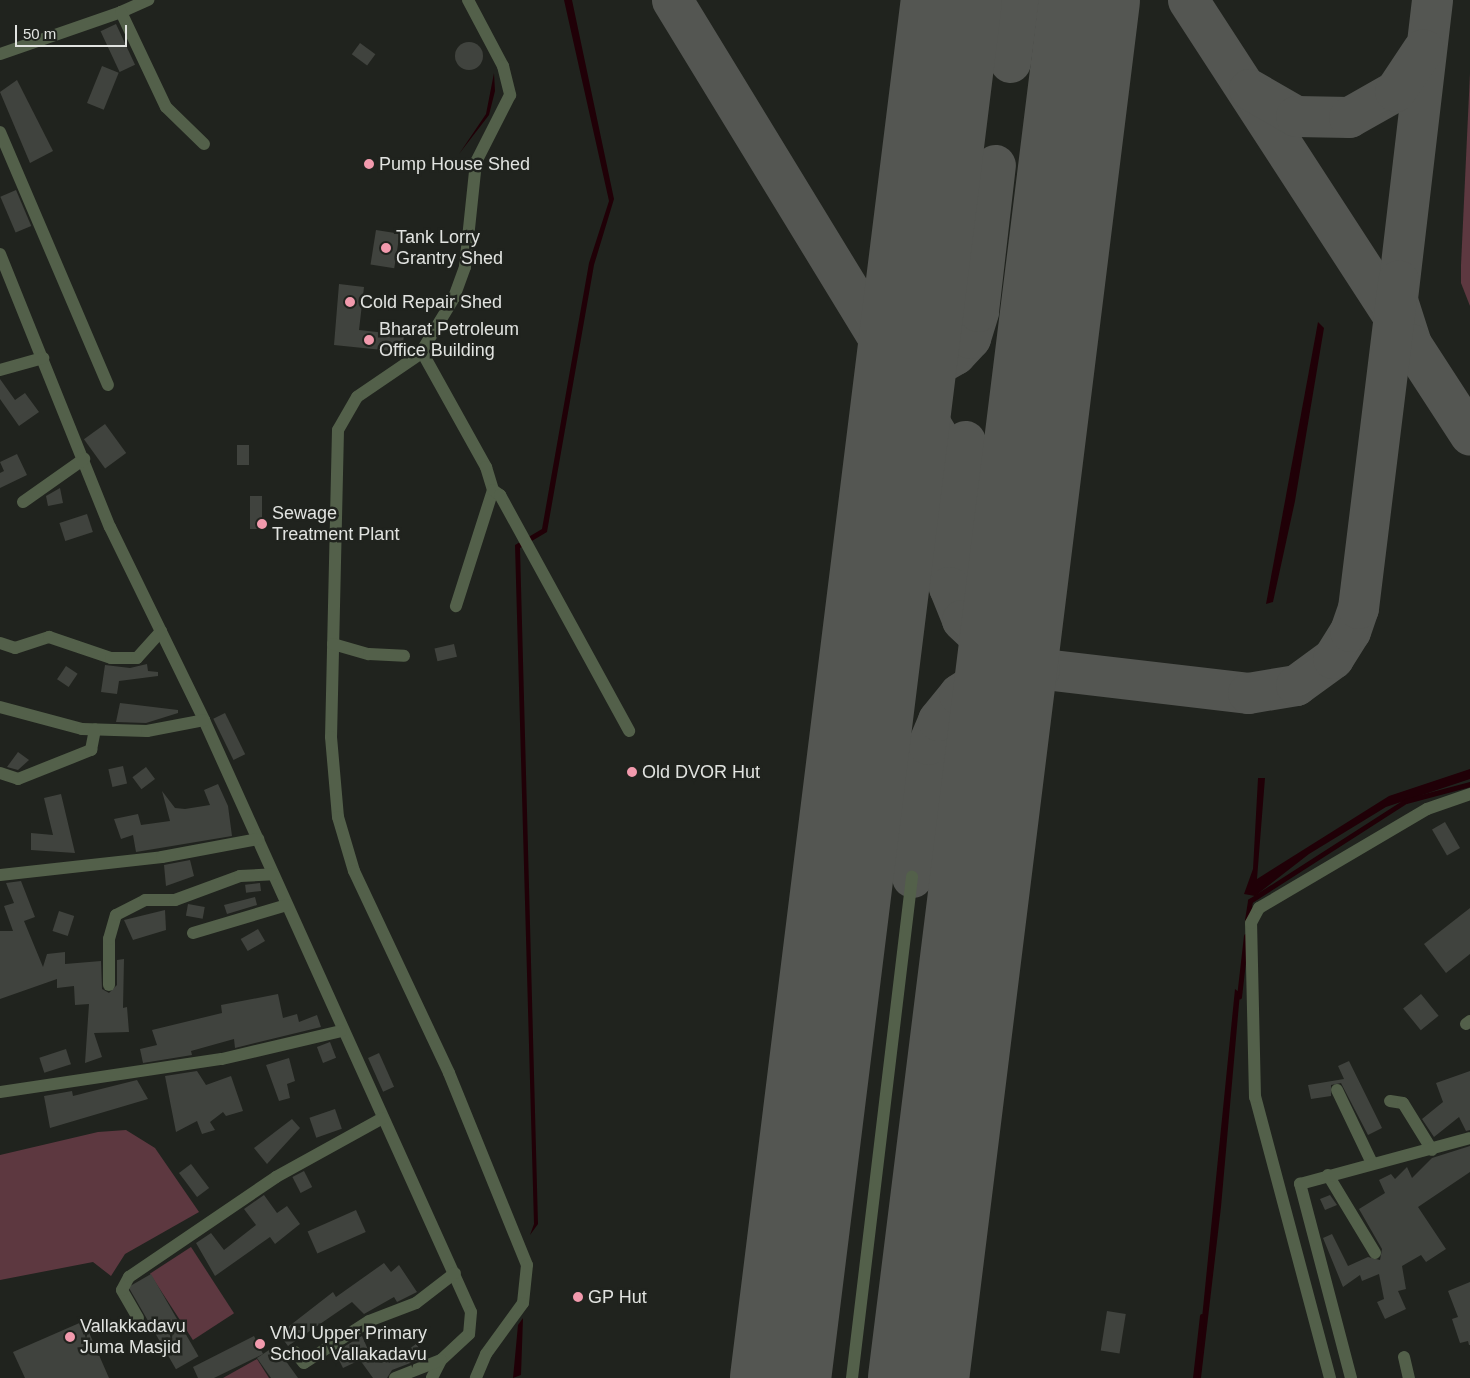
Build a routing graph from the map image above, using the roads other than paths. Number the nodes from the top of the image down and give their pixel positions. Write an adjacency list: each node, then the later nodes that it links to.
1 (110, 0): 4 (street)
2 (148, 0): 4 (street)
3 (468, 0): 10 (street)
4 (118, 12): 5 (street); 7 (street)
5 (0, 54)
6 (0, 132): 13 (street)
7 (204, 144)
8 (0, 254): 9 (street)
9 (4, 275): 11 (street)
10 (422, 352): 15 (street); 20 (street)
11 (43, 358): 12 (street); 14 (street)
12 (0, 370)
13 (108, 385)
14 (84, 459): 16 (street); 18 (street)
15 (492, 490): 17 (street); 25 (street)
16 (23, 502)
17 (456, 606)
18 (161, 631): 19 (street); 23 (street)
19 (0, 643)
20 (333, 644): 21 (street); 52 (street)
21 (404, 656)
22 (0, 707): 24 (street)
23 (204, 720): 24 (street); 28 (street)
24 (95, 729): 26 (street)
25 (629, 731)
26 (0, 773)
27 (1470, 794): 54 (street)
28 (258, 839): 29 (street); 30 (street)
29 (273, 874): 32 (street); 34 (street)
30 (0, 875)
31 (912, 877): 53 (street)
32 (286, 905): 33 (street); 35 (street)
33 (193, 933)
34 (109, 985)
35 (341, 1031): 37 (street); 39 (street)
36 (1337, 1090): 42 (street)
37 (0, 1092)
38 (1390, 1101): 41 (street)
39 (383, 1118): 45 (street); 46 (street)
40 (1470, 1138): 41 (street)
41 (1432, 1150): 42 (street)
42 (1372, 1163): 43 (street)
43 (1328, 1175): 44 (street); 55 (street)
44 (1375, 1253)
45 (455, 1273): 47 (street); 49 (street)
46 (138, 1318)
47 (295, 1352)
48 (1404, 1357): 56 (street)
49 (441, 1360): 50 (street); 51 (street)
50 (395, 1378)
51 (432, 1378)
52 (476, 1378)
53 (852, 1378)
54 (1330, 1378)
55 (1351, 1378)
56 (1409, 1378)

